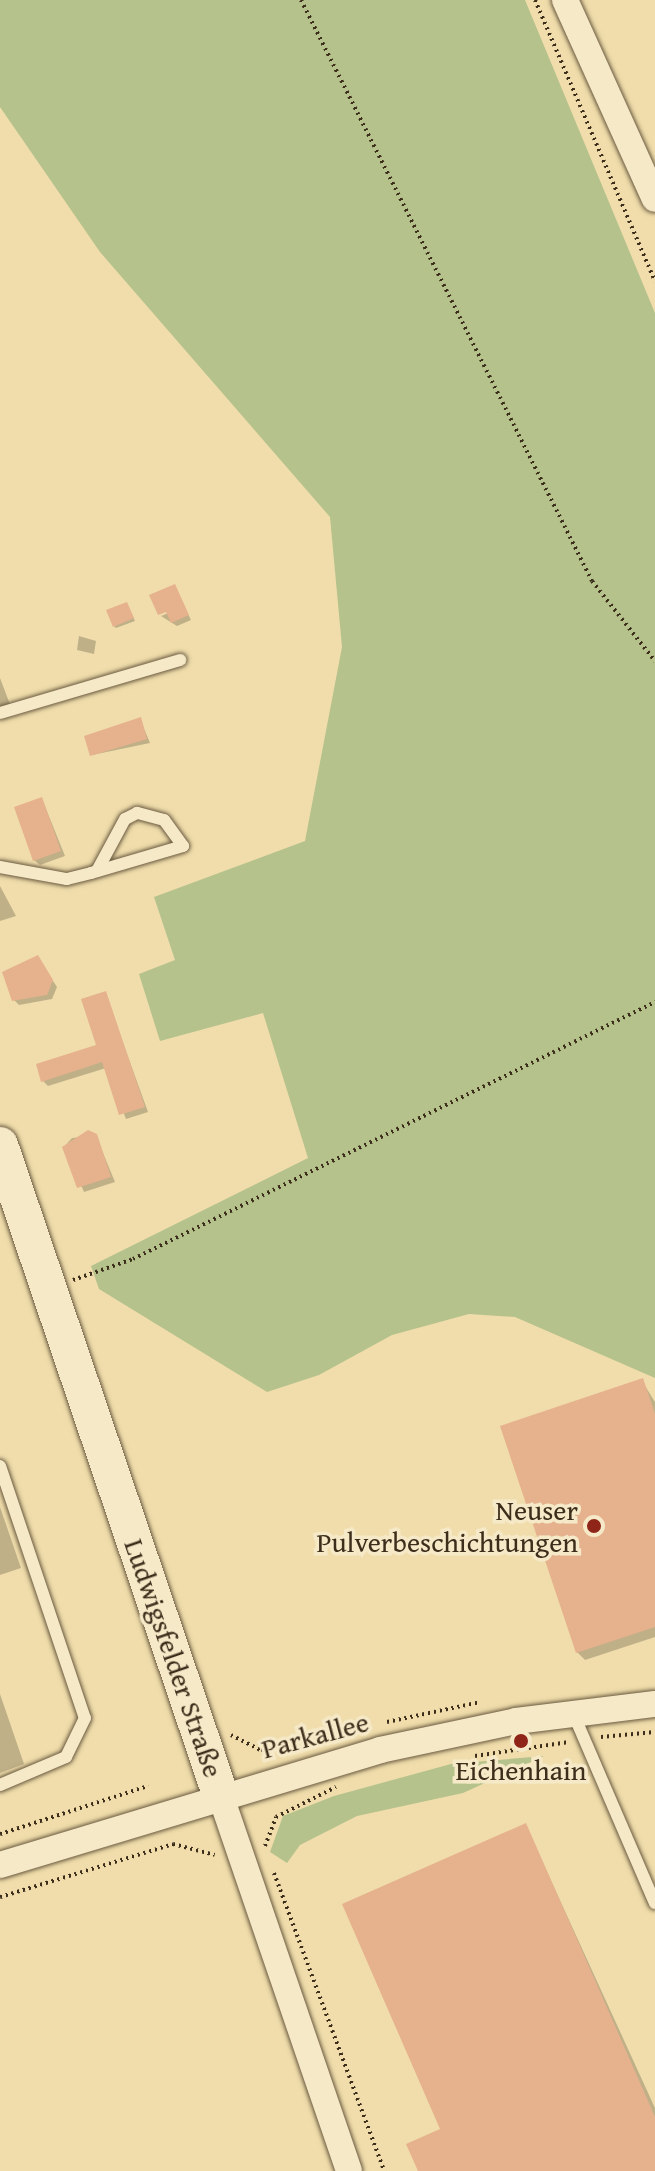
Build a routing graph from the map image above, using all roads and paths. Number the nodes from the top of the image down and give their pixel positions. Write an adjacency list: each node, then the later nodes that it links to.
1 (301, 0): 7 (path)
2 (535, 0): 5 (path)
3 (565, 0): 4 (street)
4 (655, 199)
5 (655, 282)
6 (180, 660): 8 (lane)
7 (655, 661)
8 (0, 713)
9 (0, 867): 10 (lane)
10 (97, 871): 10 (lane)
11 (655, 1002): 13 (path)
12 (0, 1145): 13 (street, Ludwigsfelder Straße)
13 (49, 1288): 27 (street, Ludwigsfelder Straße)
14 (0, 1466): 23 (lane)
15 (655, 1704): 16 (street, Parkallee)
16 (573, 1713): 19 (lane); 27 (street, Parkallee)
17 (225, 1729): 20 (path)
18 (655, 1732): 19 (path)
19 (584, 1739): 21 (path); 32 (lane)
20 (325, 1748)
21 (470, 1757)
22 (334, 1781): 26 (path)
23 (0, 1785)
24 (148, 1786): 28 (path)
25 (352, 1786): 26 (path)
26 (337, 1791): 34 (path)
27 (220, 1794): 29 (street, Parkallee); 33 (street, Ludwigsfelder Straße)
28 (0, 1834)
29 (0, 1865)
30 (223, 1866): 31 (path)
31 (0, 1897)
32 (655, 1903)
33 (349, 2171)
34 (384, 2171)

